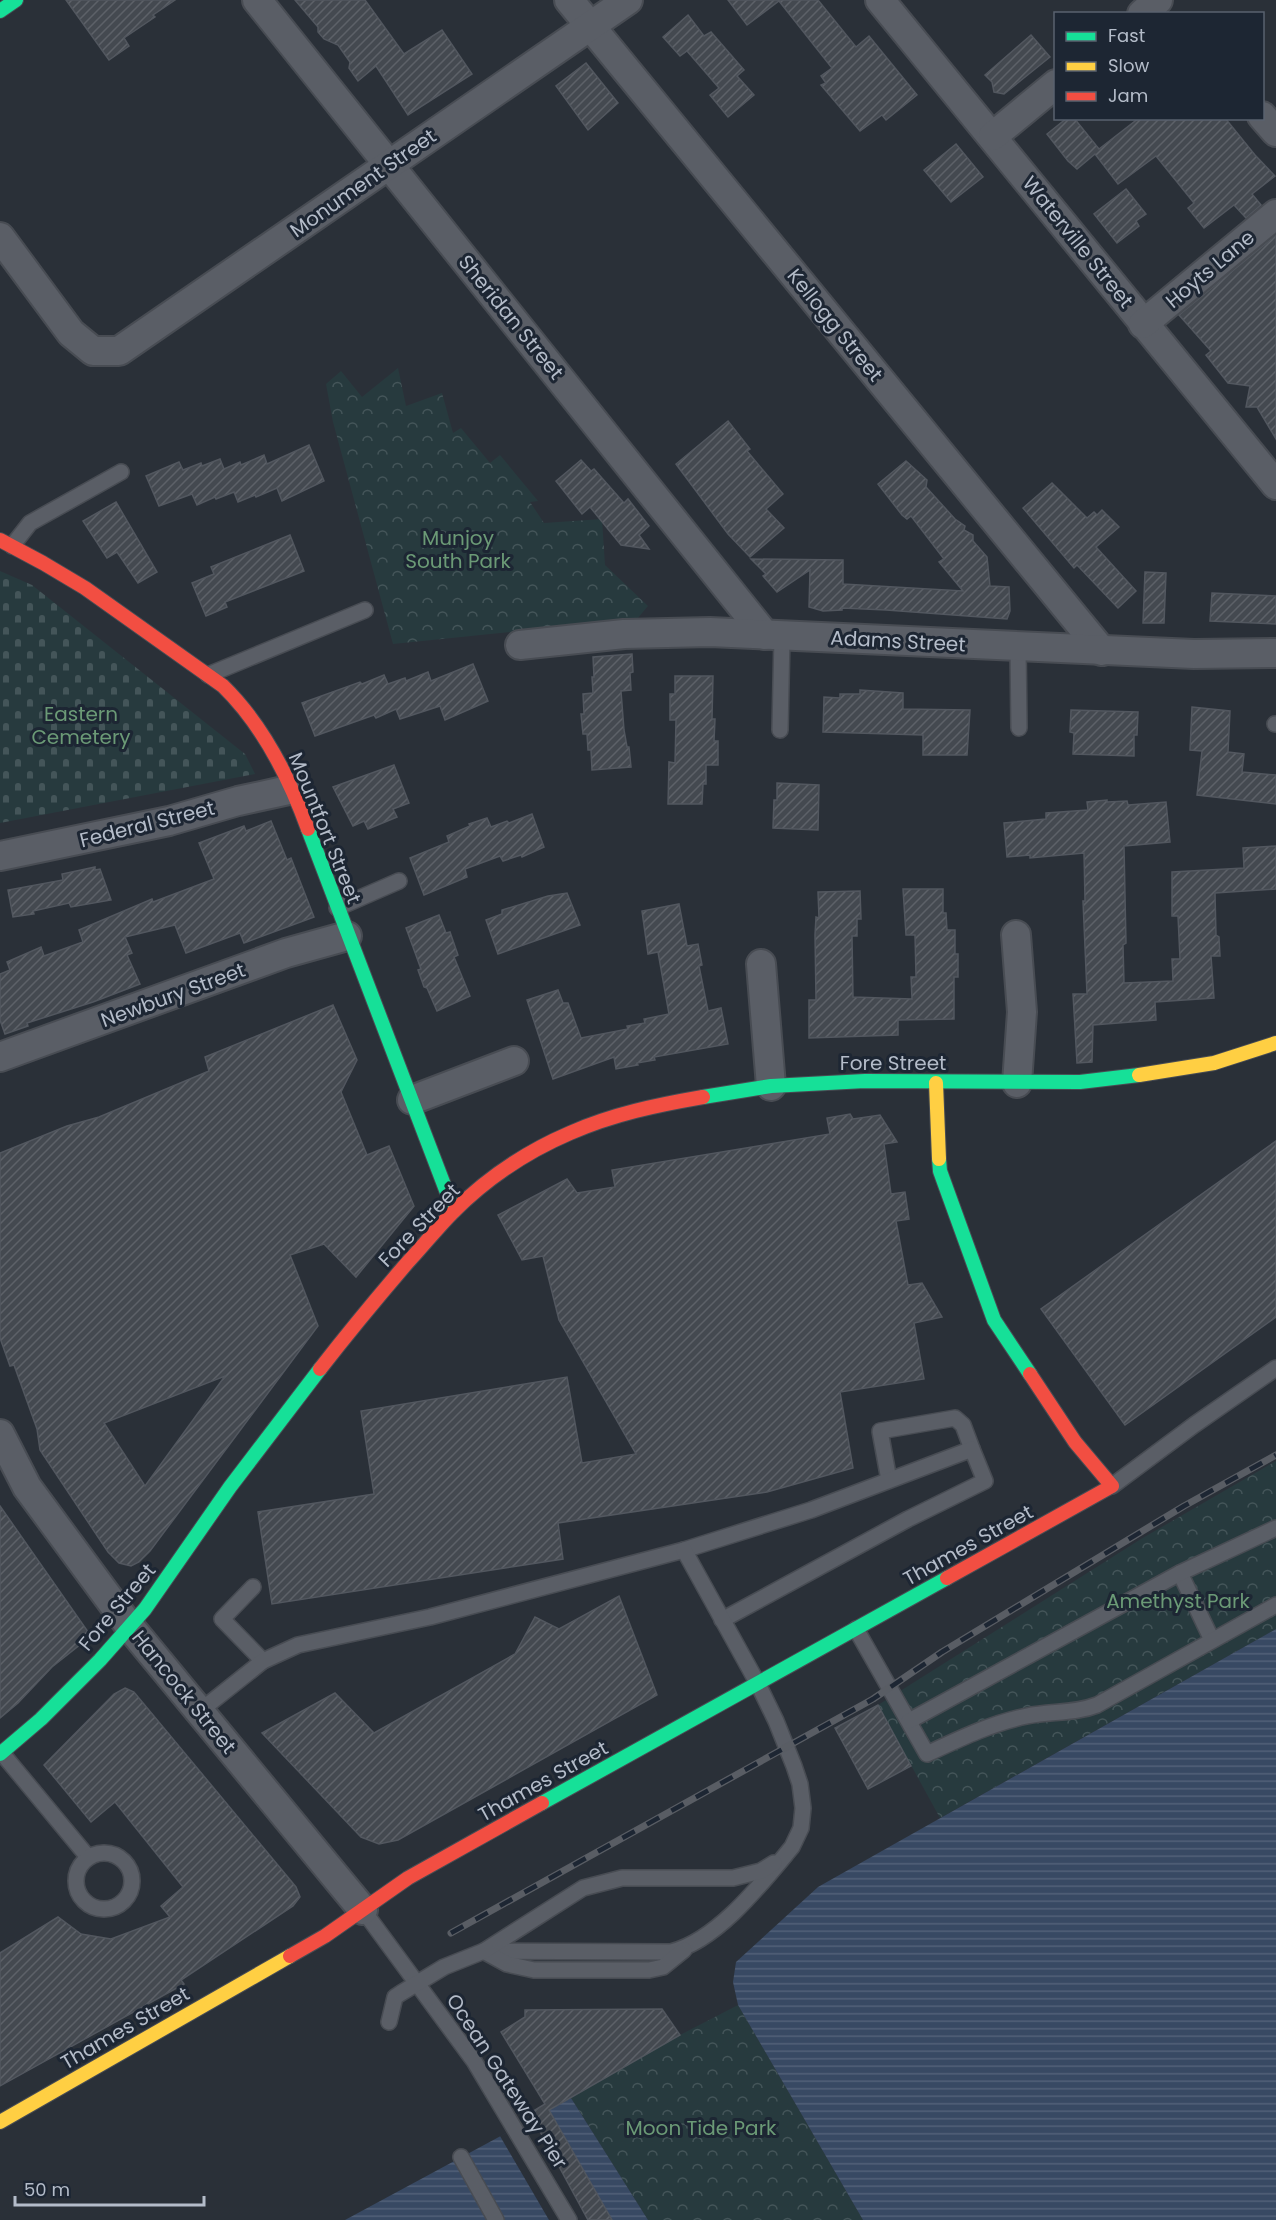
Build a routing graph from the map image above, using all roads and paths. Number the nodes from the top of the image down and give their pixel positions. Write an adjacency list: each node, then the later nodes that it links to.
1 (16, 0): 8 (street)
2 (257, 0): 16 (street, Sheridan Street)
3 (569, 0): 11 (street, Kellogg Street)
4 (628, 0): 11 (street, Monument Street)
5 (880, 0): 15 (street, Waterville Street)
6 (1158, 0): 9 (street)
7 (1168, 0): 10 (street)
8 (0, 11)
9 (1144, 12)
10 (1177, 12)
11 (591, 26): 16 (street, Monument Street); 27 (street, Kellogg Street)
12 (1054, 86): 15 (street)
13 (1264, 117): 14 (street)
14 (1276, 132)
15 (993, 136): 19 (street, Waterville Street)
16 (390, 164): 18 (street, Monument Street); 24 (street, Sheridan Street)
17 (1276, 214): 19 (street, Hoyts Lane)
18 (0, 237)
19 (1143, 324): 21 (street, Waterville Street)
20 (121, 472): 22 (lane)
21 (1276, 485)
22 (6, 543): 29 (street, Mountfort Street)
23 (365, 610): 29 (lane)
24 (773, 636): 25 (street, Adams Street); 26 (street, Adams Street); 31 (lane)
25 (520, 645)
26 (1018, 647): 27 (street, Adams Street); 30 (lane)
27 (1102, 651): 28 (street, Adams Street)
28 (1276, 653)
29 (208, 675): 32 (street, Mountfort Street)
30 (1019, 728)
31 (780, 730)
32 (293, 789): 33 (street, Federal Street); 35 (street, Mountfort Street)
33 (0, 856)
34 (399, 881): 35 (lane)
35 (337, 908): 37 (street, Mountfort Street)
36 (1016, 935): 43 (street)
37 (347, 936): 40 (street, Newbury Street); 45 (street, Mountfort Street)
38 (760, 964): 44 (street)
39 (1276, 1042): 43 (street, Fore Street)
40 (0, 1057)
41 (514, 1061): 45 (street)
42 (936, 1083): 43 (street, Fore Street); 44 (street, Fore Street); 51 (street)
43 (1017, 1083)
44 (771, 1086): 46 (street, Fore Street)
45 (412, 1100): 46 (street, Mountfort Street)
46 (454, 1211): 58 (street, Fore Street)
47 (1276, 1368): 51 (lane)
48 (0, 1434): 58 (street, Hancock Street)
49 (972, 1449): 50 (lane); 50 (lane); 57 (lane)
50 (889, 1480): 53 (lane)
51 (1112, 1486): 59 (street, Thames Street)
52 (1276, 1528): 54 (lane)
53 (684, 1550): 57 (lane); 61 (lane)
54 (1180, 1573): 60 (lane); 64 (lane)
55 (253, 1587): 61 (lane)
56 (1276, 1605): 60 (lane)
57 (722, 1620): 62 (lane)
58 (130, 1627): 63 (street, Hancock Street); 65 (street, Fore Street)
59 (856, 1629): 62 (street, Thames Street); 64 (lane)
60 (1212, 1640): 64 (lane)
61 (263, 1661): 63 (lane)
62 (758, 1684): 66 (lane); 68 (street, Thames Street)
63 (200, 1712): 68 (street, Hancock Street)
64 (909, 1721)
65 (1, 1753): 67 (lane)
66 (792, 1847): 69 (lane); 69 (lane)
67 (88, 1857)
68 (363, 1910): 70 (lane, Ocean Gateway Pier); 72 (street, Thames Street)
69 (484, 1952): 70 (lane)
70 (417, 1982): 71 (lane); 75 (lane, Ocean Gateway Pier)
71 (389, 2022)
72 (0, 2122)
73 (461, 2157): 74 (lane)
74 (496, 2220)
75 (569, 2220)

